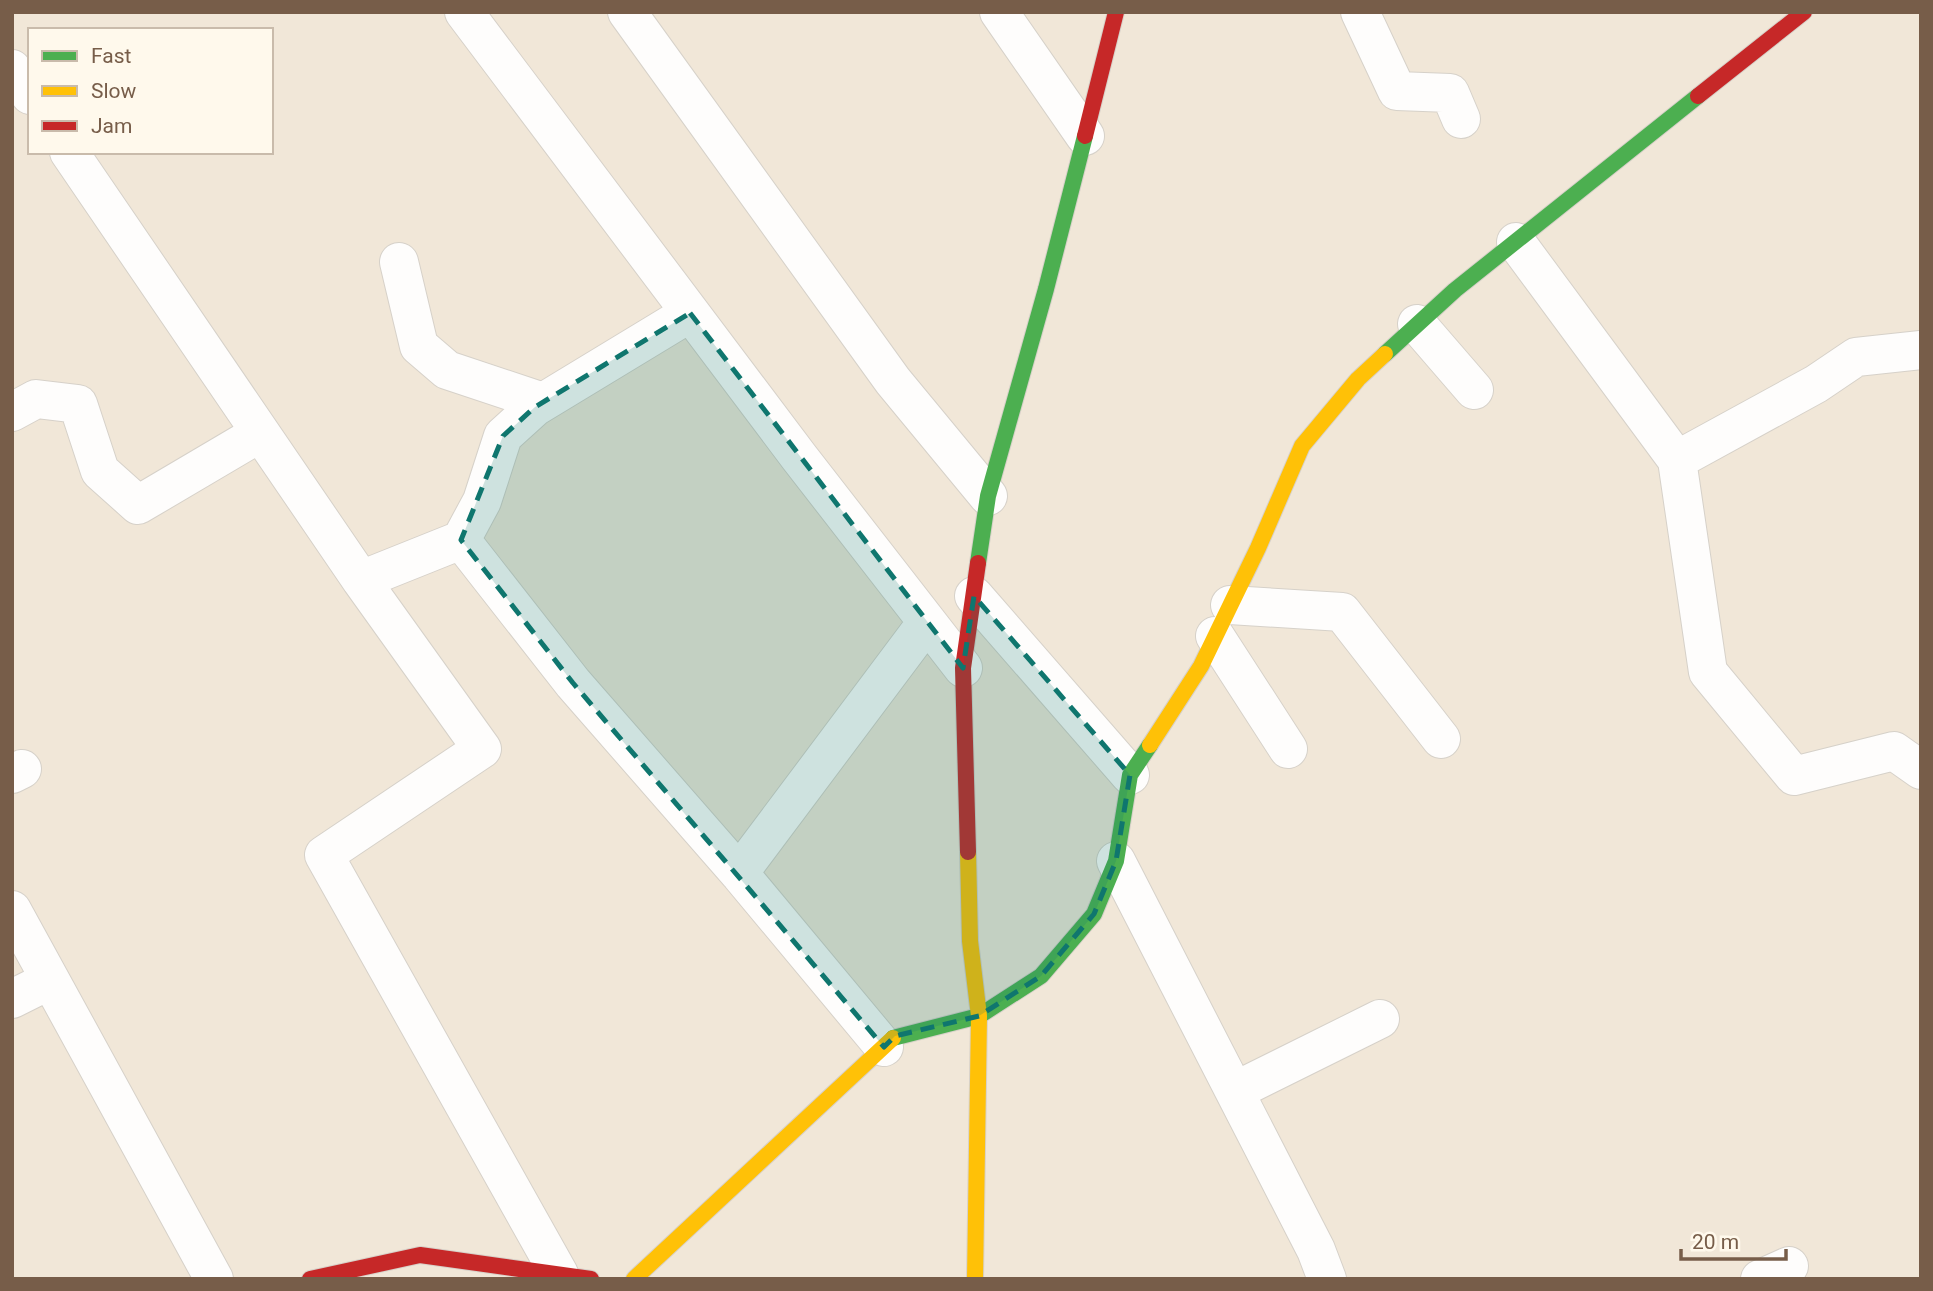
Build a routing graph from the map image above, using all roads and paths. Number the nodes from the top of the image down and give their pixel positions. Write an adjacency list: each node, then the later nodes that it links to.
1 (464, 12): 14 (street)
2 (627, 12): 22 (street)
3 (999, 12): 10 (street)
4 (1116, 12): 10 (street)
5 (1360, 12): 9 (street)
6 (1804, 12): 12 (street)
7 (12, 69): 8 (street)
8 (28, 92)
9 (1461, 119)
10 (1085, 136): 22 (street)
11 (70, 154): 20 (street)
12 (1516, 242): 15 (street); 21 (street)
13 (399, 262): 18 (street)
14 (691, 313): 18 (street); 27 (street)
15 (1418, 324): 17 (street); 26 (street)
16 (1921, 350): 21 (street)
17 (1474, 390)
18 (543, 402): 23 (street)
19 (12, 412): 20 (street)
20 (260, 433): 24 (street)
21 (1677, 460): 31 (street)
22 (988, 496): 25 (street)
23 (461, 540): 24 (street); 34 (street)
24 (360, 580): 42 (street)
25 (974, 596): 28 (street); 32 (street)
26 (1222, 621): 29 (street); 30 (street); 32 (street)
27 (927, 622): 28 (street); 34 (street)
28 (963, 668): 38 (street)
29 (1441, 739)
30 (1288, 749)
31 (1921, 770)
32 (1130, 775): 33 (street)
33 (1116, 861): 38 (street); 41 (street)
34 (739, 873): 40 (street)
35 (12, 910): 36 (street)
36 (50, 980): 37 (street); 43 (street)
37 (12, 999)
38 (979, 1016): 40 (street); 46 (street)
39 (1380, 1019): 41 (street)
40 (884, 1046): 45 (street)
41 (1235, 1091): 47 (street)
42 (570, 1277): 44 (street)
43 (214, 1279)
44 (310, 1279)
45 (634, 1279)
46 (975, 1279)
47 (1327, 1279)

